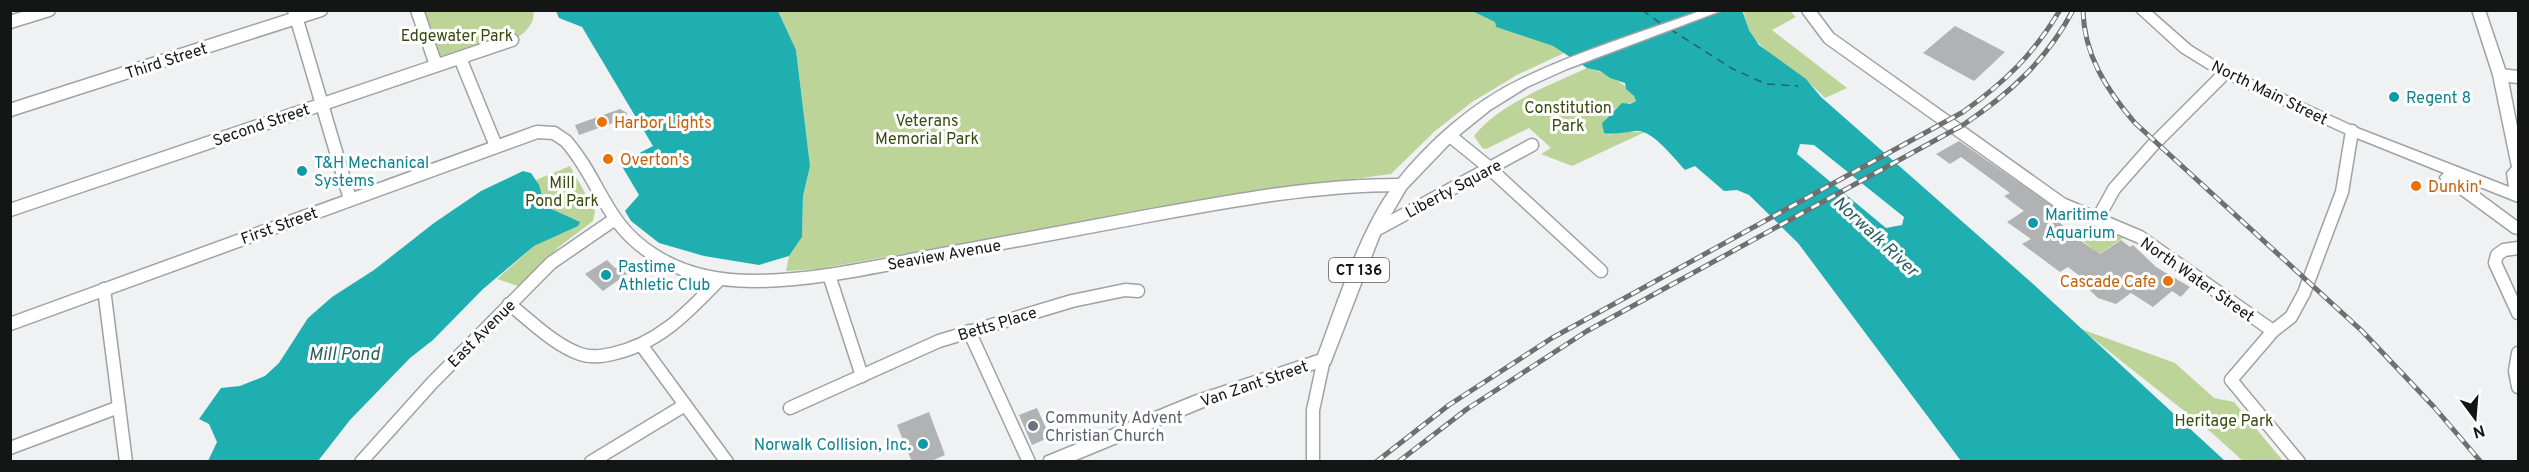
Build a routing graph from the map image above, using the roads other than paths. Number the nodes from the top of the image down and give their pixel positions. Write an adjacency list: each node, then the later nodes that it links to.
1 (49, 10): 9 (street)
2 (321, 10): 8 (street, Third Street)
3 (417, 10): 12 (street)
4 (1717, 10): 20 (main road, Liberty Square / CT 136)
5 (1808, 10): 31 (street, North Water Street)
6 (2141, 10): 13 (main road, North Main Street)
7 (2478, 10): 14 (main road)
8 (295, 14): 16 (street); 17 (street, Third Street)
9 (10, 22)
10 (512, 40): 11 (street, Second Street)
11 (460, 58): 12 (street, Second Street); 22 (street)
12 (436, 65): 16 (street, Second Street)
13 (2225, 73): 18 (main road, North Main Street); 31 (street)
14 (2500, 75): 15 (street); 24 (main road)
15 (2518, 77)
16 (321, 104): 28 (street); 29 (street, Second Street)
17 (10, 110)
18 (2352, 131): 23 (main road, North Main Street); 44 (street)
19 (548, 132): 22 (street, First Street); 30 (street, Seaview Avenue)
20 (1449, 135): 25 (street); 26 (main road, Liberty Square / CT 136)
21 (1532, 145): 25 (street, Liberty Square)
22 (496, 146): 28 (street, First Street)
23 (2411, 155): 27 (main road, North Main Street); 32 (main road, North Main Street)
24 (2518, 167): 27 (main road)
25 (1490, 169): 33 (street, Liberty Square); 35 (street)
26 (1401, 185): 33 (main road, CT 136); 36 (street, Seaview Avenue)
27 (2518, 196)
28 (350, 199): 38 (street, First Street)
29 (10, 210)
30 (615, 219): 37 (street, Seaview Avenue); 40 (street, East Avenue)
31 (2097, 220): 44 (street, North Water Street)
32 (2518, 229)
33 (1374, 231): 47 (main road, CT 136)
34 (2518, 248): 41 (street)
35 (1602, 271)
36 (829, 275): 37 (street, Seaview Avenue); 48 (street)
37 (720, 279): 45 (street)
38 (104, 290): 42 (street, First Street); 51 (street)
39 (1138, 291): 43 (street, Betts Place)
40 (509, 304): 45 (street); 55 (street, East Avenue)
41 (2518, 313)
42 (10, 324)
43 (969, 331): 48 (street, Betts Place); 58 (street)
44 (2273, 331): 61 (street, North Water Street)
45 (642, 346): 50 (street)
46 (2518, 353): 49 (street)
47 (1324, 359): 59 (main road, Van Zant Street); 60 (street)
48 (862, 376): 52 (street, Betts Place)
49 (2518, 387)
50 (685, 405): 56 (street); 57 (street)
51 (119, 407): 53 (street); 54 (street)
52 (790, 408)
53 (10, 448)
54 (126, 462)
55 (362, 462)
56 (591, 462)
57 (727, 462)
58 (1029, 462)
59 (1051, 462)
60 (1313, 462)
61 (2299, 462)

